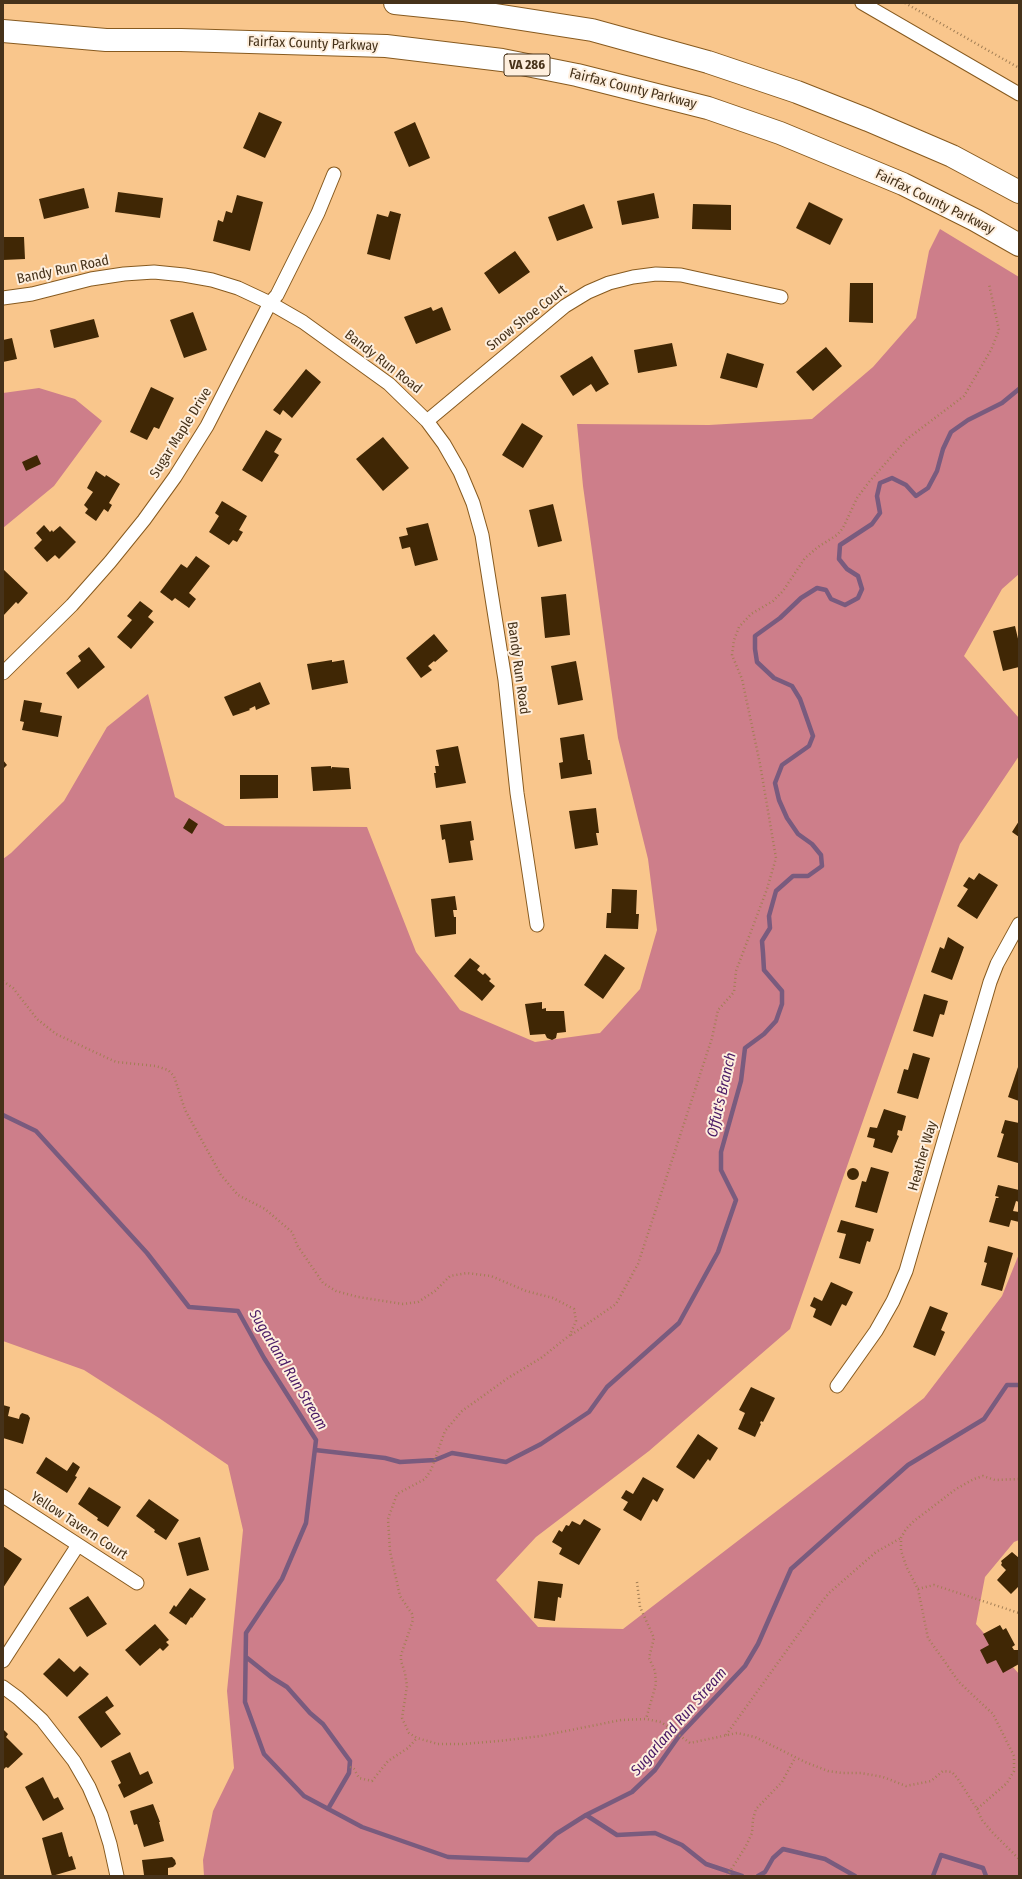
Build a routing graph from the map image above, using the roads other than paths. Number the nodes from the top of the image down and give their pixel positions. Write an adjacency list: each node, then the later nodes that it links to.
1 (395, 3): 6 (highway)
2 (862, 3): 4 (street)
3 (3, 31): 7 (highway, Fairfax County Parkway / VA 286)
4 (1019, 94)
5 (334, 174): 10 (street, Sugar Maple Drive)
6 (1019, 192)
7 (1019, 245)
8 (781, 297): 11 (street, Snow Shoe Court)
9 (3, 298): 10 (street, Bandy Run Road)
10 (270, 303): 11 (street, Bandy Run Road); 12 (street, Sugar Maple Drive)
11 (427, 421): 13 (street, Bandy Run Road)
12 (3, 673)
13 (537, 924)
14 (1019, 924): 15 (street, Heather Way)
15 (836, 1386)
16 (3, 1496): 17 (street, Yellow Tavern Court)
17 (78, 1545): 18 (street, Yellow Tavern Court); 19 (street)
18 (137, 1583)
19 (3, 1661)
20 (3, 1687): 21 (street)
21 (117, 1876)

